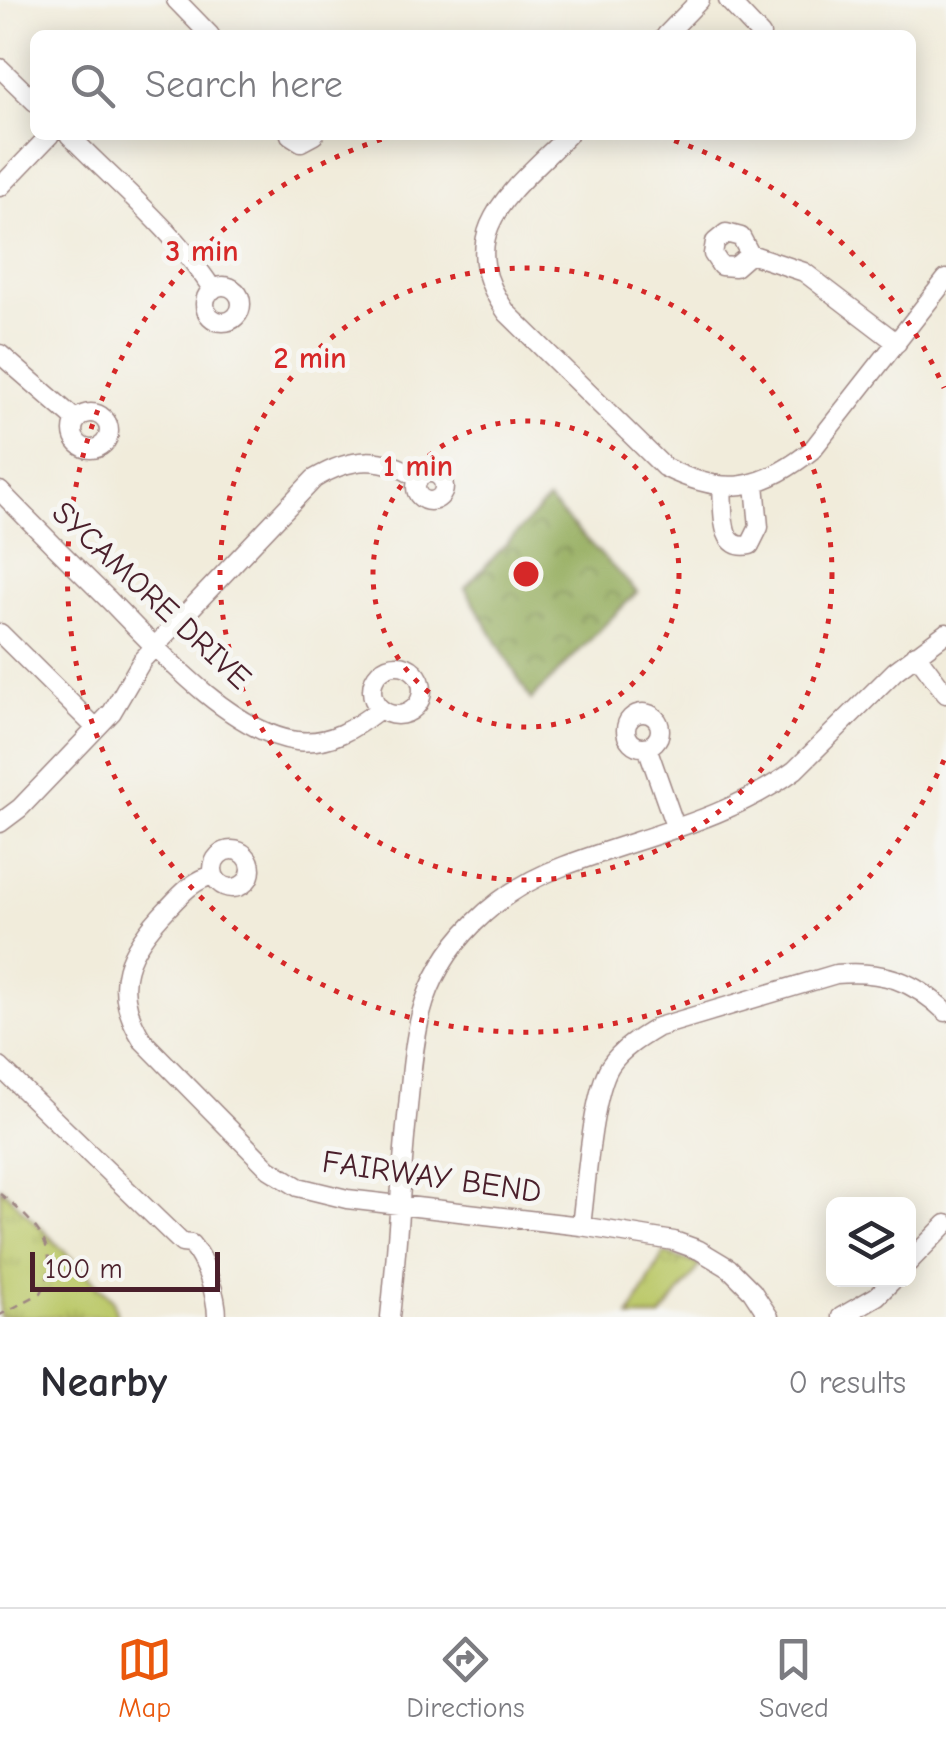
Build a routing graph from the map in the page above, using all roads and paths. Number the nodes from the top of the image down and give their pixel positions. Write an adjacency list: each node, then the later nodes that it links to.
1 (176, 0): 4 (street)
2 (700, 0): 5 (street)
3 (728, 0): 6 (street)
4 (205, 30)
5 (671, 30)
6 (756, 30)
7 (0, 68): 8 (street)
8 (30, 97)
9 (45, 140): 12 (street)
10 (74, 140): 15 (street)
11 (563, 140): 21 (street)
12 (0, 187)
13 (750, 254): 16 (street)
14 (946, 278): 16 (street)
15 (213, 290)
16 (897, 343): 20 (street)
17 (0, 354): 18 (street)
18 (76, 420)
19 (419, 478): 25 (street)
20 (756, 484): 21 (street); 21 (street)
21 (722, 486)
22 (0, 492): 25 (street, SYCAMORE DRIVE)
23 (0, 633): 29 (street)
24 (946, 633): 26 (street)
25 (154, 646): 28 (street, SYCAMORE DRIVE); 29 (street)
26 (916, 654): 27 (street); 32 (street)
27 (946, 694)
28 (380, 709)
29 (96, 728): 31 (street)
30 (647, 747): 32 (street)
31 (0, 823)
32 (676, 829): 37 (street)
33 (214, 876): 37 (street, FAIRWAY BEND)
34 (946, 1012): 39 (street)
35 (0, 1067): 43 (street)
36 (0, 1194): 42 (path)
37 (399, 1206): 39 (street, FAIRWAY BEND); 44 (street)
38 (946, 1224): 40 (street)
39 (581, 1226): 45 (street, FAIRWAY BEND)
40 (916, 1255)
41 (885, 1287): 46 (street)
42 (0, 1315)
43 (217, 1317)
44 (390, 1317)
45 (769, 1317)
46 (841, 1317)

